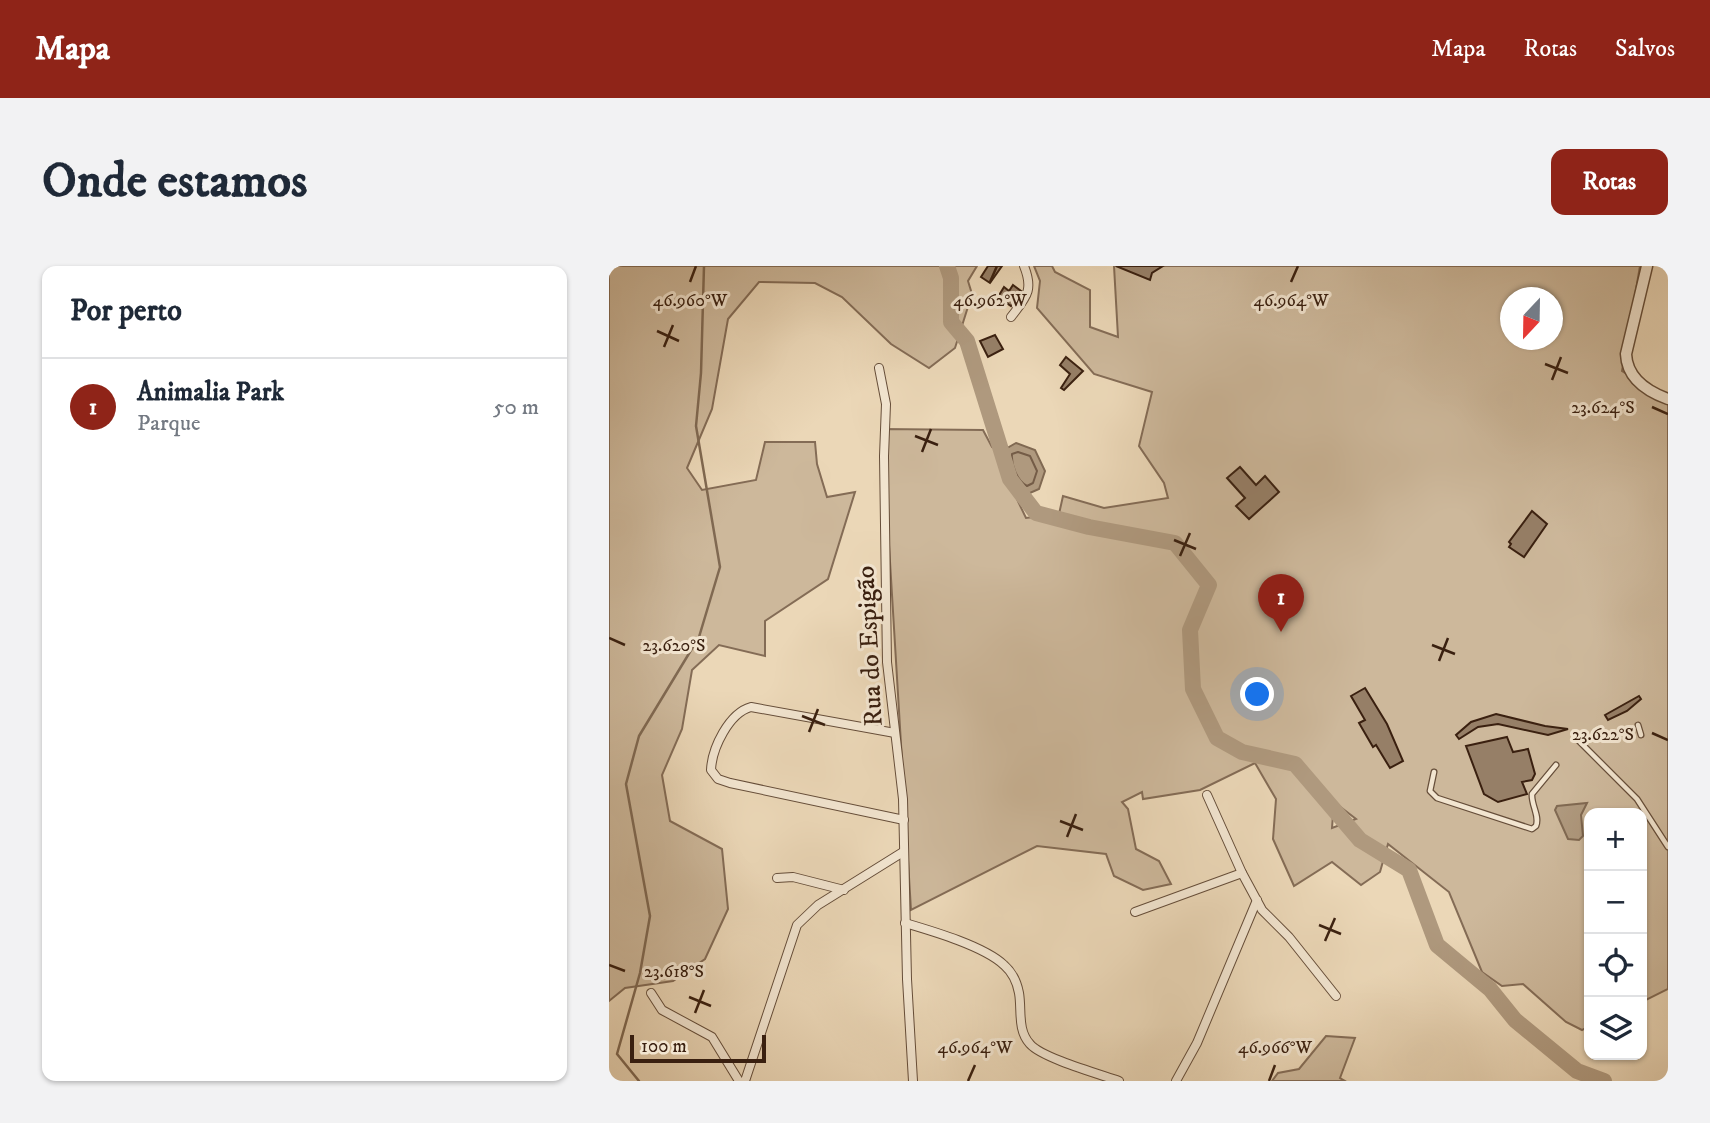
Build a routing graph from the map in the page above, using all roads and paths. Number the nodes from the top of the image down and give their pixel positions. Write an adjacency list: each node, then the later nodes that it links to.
1 (1024, 266): 3 (street)
2 (1647, 266): 5 (street)
3 (1011, 317)
4 (879, 368): 7 (street, Rua do Espigão)
5 (1668, 399)
6 (1638, 725): 8 (lane)
7 (895, 733): 13 (street, Rua do Espigão); 13 (street)
8 (1641, 735)
9 (1579, 741): 14 (lane)
10 (1556, 765): 11 (lane)
11 (1434, 772)
12 (1207, 795): 16 (street)
13 (904, 820): 15 (street, Rua do Espigão)
14 (1668, 847)
15 (904, 852): 18 (street); 21 (street, Rua do Espigão)
16 (1242, 873): 19 (street); 20 (street)
17 (777, 878): 18 (street)
18 (844, 891): 25 (street)
19 (1257, 900): 23 (street); 28 (street)
20 (1135, 912)
21 (905, 923): 26 (street, Rua do Espigão); 27 (street)
22 (651, 993): 24 (street)
23 (1336, 996)
24 (740, 1081)
25 (745, 1081)
26 (913, 1081)
27 (1119, 1081)
28 (1176, 1081)

